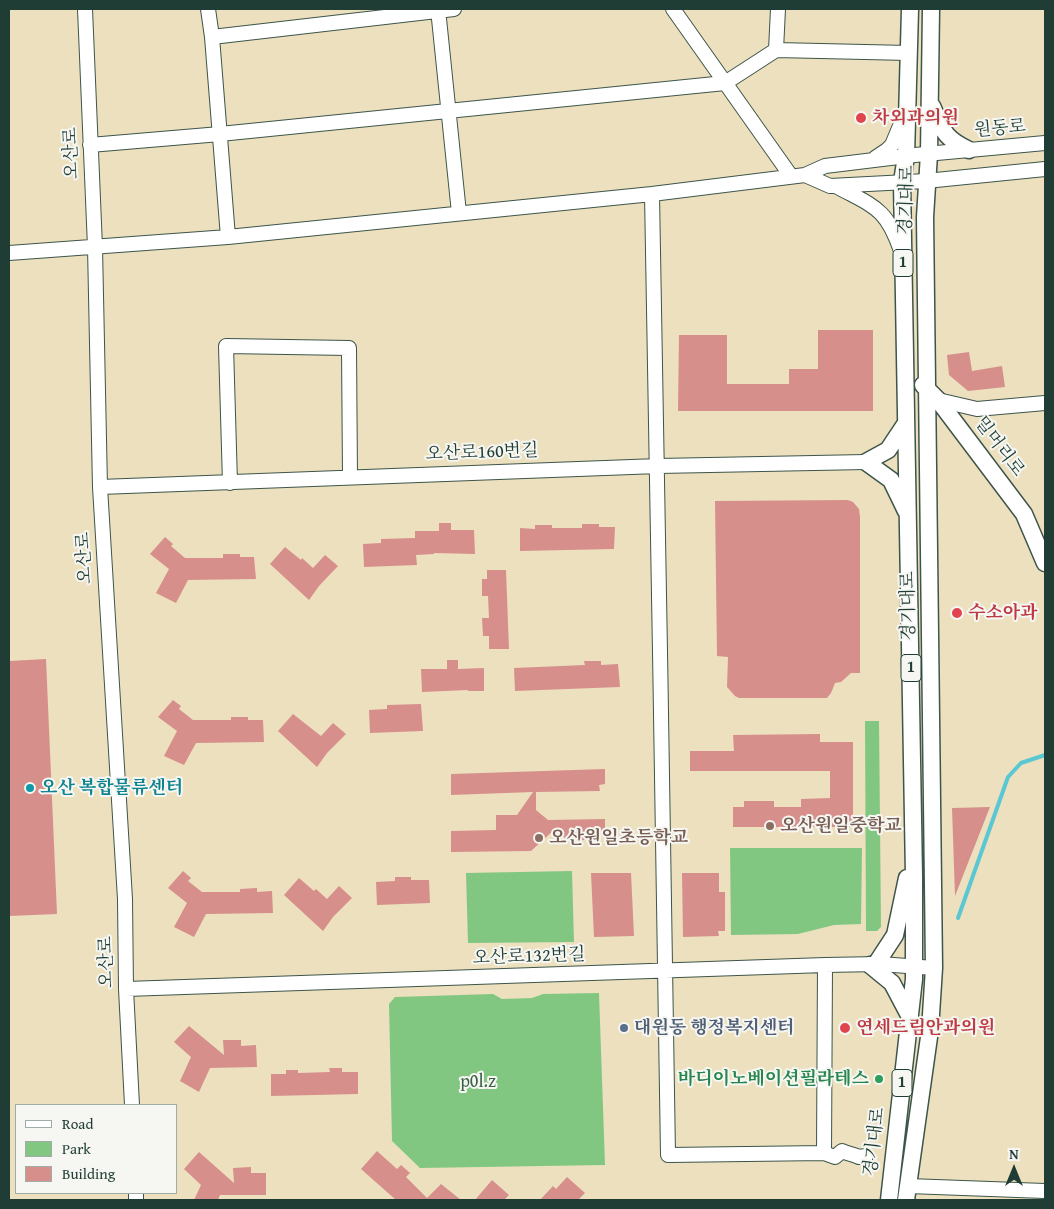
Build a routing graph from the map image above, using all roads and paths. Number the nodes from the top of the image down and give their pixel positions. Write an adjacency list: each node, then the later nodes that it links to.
1 (85, 9): 18 (street, 오산로)
2 (208, 9): 9 (street)
3 (454, 9): 8 (street)
4 (673, 9): 12 (street)
5 (778, 9): 10 (street)
6 (910, 9): 11 (main road, 경기대로 / 1)
7 (931, 9): 13 (main road, 경기대로 / 1)
8 (438, 10): 9 (street); 15 (street)
9 (212, 37): 16 (street)
10 (776, 50): 11 (street); 12 (street)
11 (909, 53): 14 (main road, 경기대로 / 1)
12 (725, 83): 15 (street); 25 (street)
13 (930, 100): 19 (main road); 20 (main road, 경기대로 / 1)
14 (907, 108): 21 (main road, 경기대로 / 1); 22 (street)
15 (448, 110): 16 (street); 31 (street)
16 (220, 134): 18 (street); 33 (street)
17 (1045, 144): 19 (street, 원동로)
18 (90, 145): 34 (street, 오산로)
19 (970, 150): 20 (street, 원동로)
20 (929, 154): 21 (street, 원동로); 27 (main road, 경기대로 / 1)
21 (906, 156): 22 (street, 원동로); 28 (main road, 경기대로 / 1)
22 (872, 160): 24 (street, 원동로)
23 (1045, 169): 26 (street)
24 (805, 175): 25 (street); 29 (street)
25 (791, 176): 30 (street)
26 (953, 178): 27 (street); 32 (street)
27 (926, 181): 28 (street); 32 (main road, 경기대로 / 1)
28 (902, 182): 29 (street); 36 (main road, 경기대로 / 1)
29 (836, 186): 36 (street)
30 (652, 194): 31 (street); 43 (street)
31 (459, 213): 33 (street)
32 (925, 217): 38 (main road, 경기대로 / 1)
33 (228, 237): 34 (street)
34 (94, 248): 35 (street); 46 (street, 오산로)
35 (9, 253)
36 (903, 259): 37 (main road, 경기대로 / 1)
37 (905, 370): 38 (main road, 밀머리로); 41 (main road, 경기대로 / 1)
38 (926, 387): 39 (main road, 밀머리로); 53 (main road, 경기대로 / 1)
39 (938, 400): 40 (street); 48 (main road, 밀머리로)
40 (1045, 403)
41 (906, 423): 42 (main road); 47 (main road, 경기대로 / 1)
42 (866, 462): 43 (street, 오산로160번길); 47 (main road)
43 (658, 466): 44 (street, 오산로160번길); 54 (street)
44 (350, 477): 45 (street, 오산로160번길); 45 (street)
45 (230, 483): 46 (street, 오산로160번길)
46 (100, 487): 55 (street, 오산로)
47 (908, 515): 49 (main road, 경기대로 / 1)
48 (1045, 563)
49 (914, 841): 50 (main road); 52 (main road, 경기대로 / 1)
50 (873, 964): 51 (street, 오산로132번길); 52 (street, 오산로132번길); 56 (main road)
51 (825, 965): 54 (street, 오산로132번길); 58 (street)
52 (914, 966): 53 (street, 오산로132번길); 56 (main road, 경기대로 / 1)
53 (934, 968): 61 (main road, 경기대로 / 1)
54 (664, 971): 55 (street, 오산로132번길); 58 (street)
55 (126, 989): 57 (street, 오산로)
56 (910, 1017): 62 (main road, 경기대로 / 1)
57 (132, 1104)
58 (824, 1153): 59 (street)
59 (866, 1156)
60 (1045, 1191): 61 (street)
61 (907, 1193)
62 (888, 1200)

